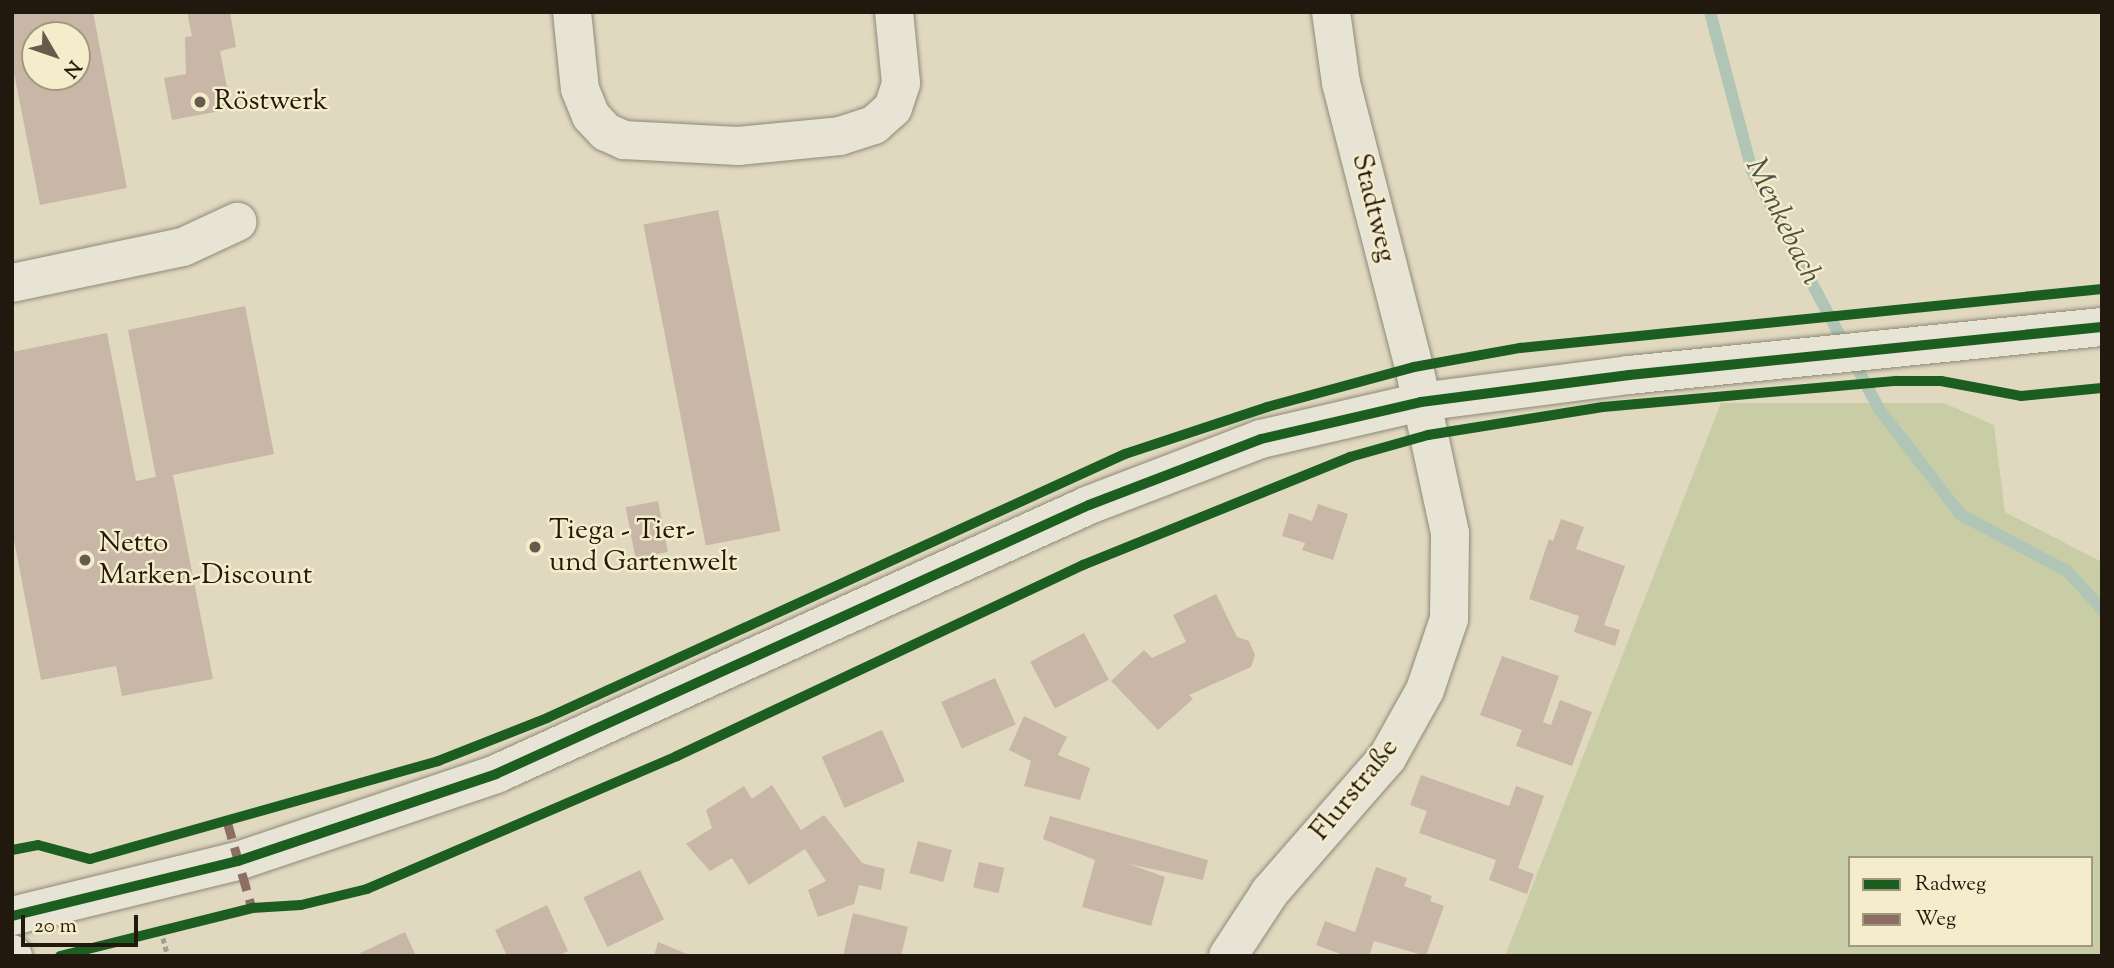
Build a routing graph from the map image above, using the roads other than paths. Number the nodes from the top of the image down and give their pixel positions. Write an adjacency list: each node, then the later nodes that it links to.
1 (572, 12): 2 (street)
2 (894, 12)
3 (1331, 12): 7 (street, Stadtweg)
4 (237, 222): 5 (street)
5 (12, 283)
6 (2102, 327): 7 (street)
7 (1421, 402): 8 (street); 9 (street, Flurstraße)
8 (12, 916)
9 (1228, 956)

